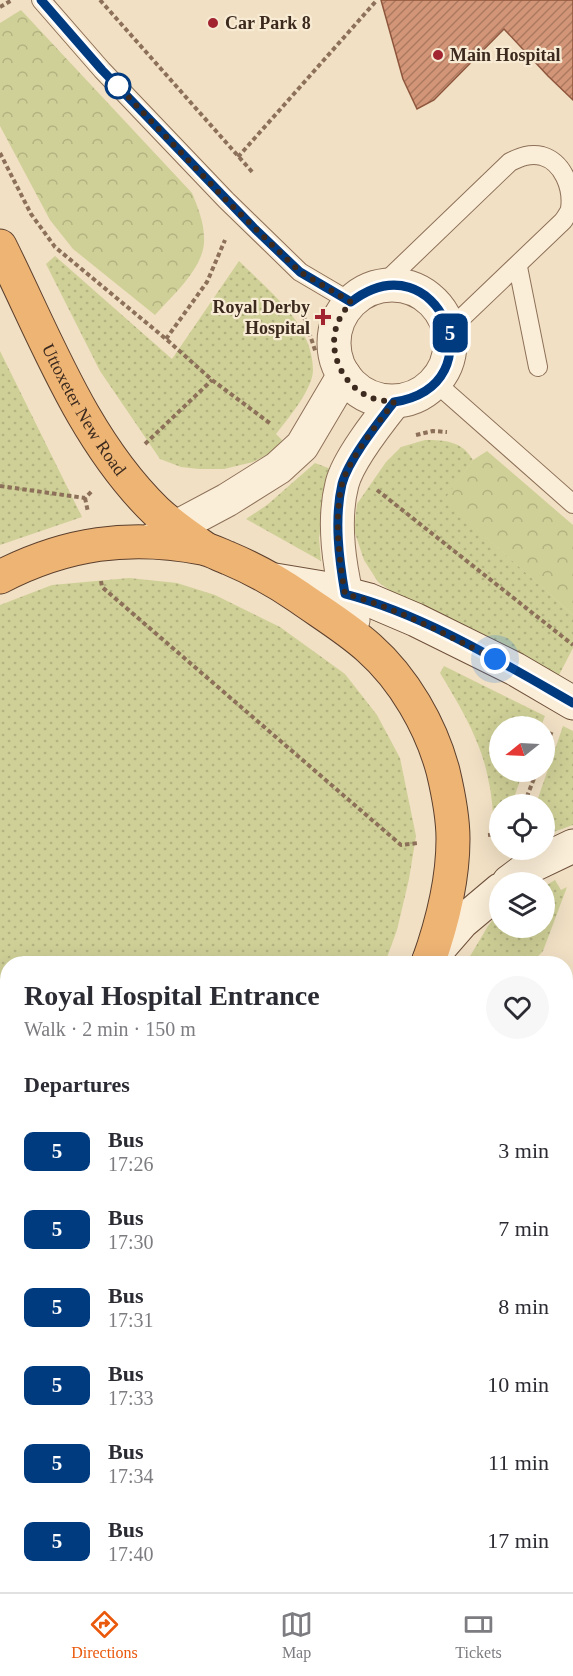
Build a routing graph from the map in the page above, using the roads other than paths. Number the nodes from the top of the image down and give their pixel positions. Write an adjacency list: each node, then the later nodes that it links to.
1 (41, 0): 6 (lane)
2 (571, 183): 4 (lane); 5 (lane)
3 (0, 246): 13 (highway, Uttoxeter New Road)
4 (518, 267): 7 (lane); 8 (lane)
5 (381, 286): 6 (street); 7 (street)
6 (351, 302): 9 (street)
7 (449, 330): 10 (street)
8 (538, 368)
9 (344, 375): 11 (street); 13 (street)
10 (436, 383): 11 (street); 12 (lane)
11 (394, 402): 16 (street)
12 (573, 504)
13 (162, 535): 14 (highway); 15 (highway)
14 (0, 577)
15 (275, 580): 16 (street); 17 (highway)
16 (345, 594): 17 (street); 18 (street)
17 (358, 639): 22 (highway)
18 (573, 703)
19 (573, 846): 20 (street)
20 (522, 872)
21 (489, 899): 23 (street)
22 (430, 956)
23 (433, 956)

